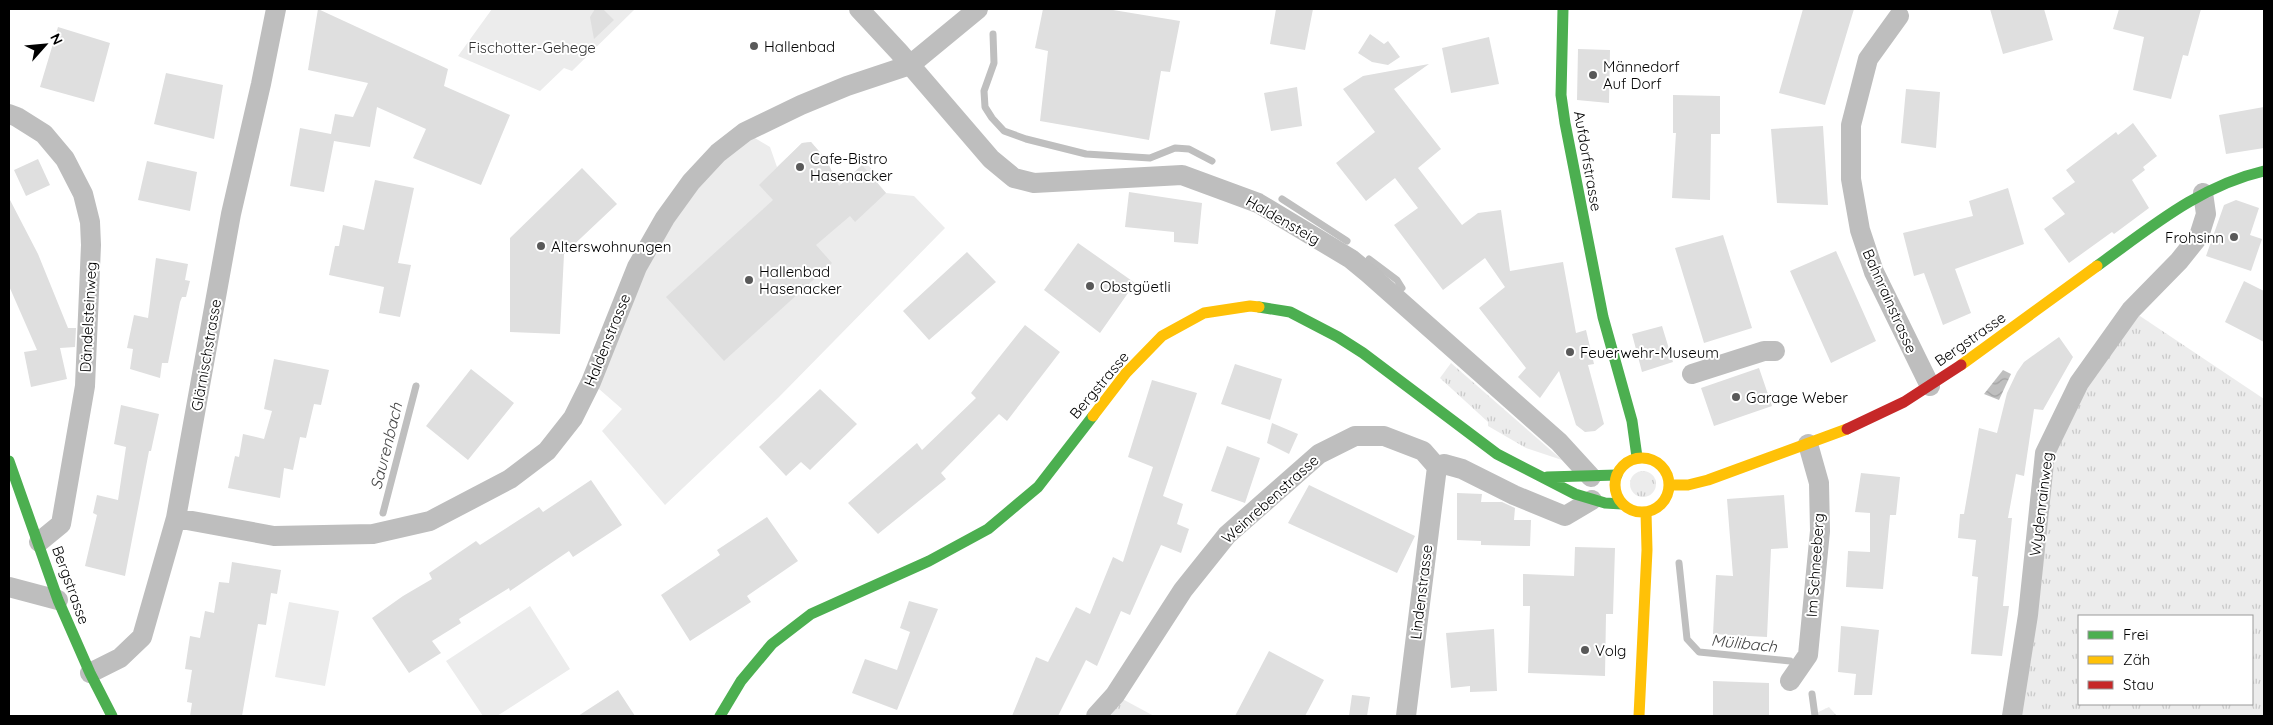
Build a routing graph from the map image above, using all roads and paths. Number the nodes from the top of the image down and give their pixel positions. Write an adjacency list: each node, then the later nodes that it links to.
1 (276, 9): 24 (street, Glärnischstrasse)
2 (859, 9): 6 (street, Haldensteig)
3 (978, 9): 6 (street, Haldenstrasse)
4 (1562, 9): 14 (street, Aufdorfstrasse)
5 (1899, 16): 12 (street, Bahnrainstrasse)
6 (910, 65): 19 (street, Haldensteig); 24 (street, Haldenstrasse)
7 (9, 114): 25 (street, Dändelsteinweg)
8 (2264, 171): 9 (street, Bergstrasse)
9 (2203, 193): 12 (street, Bergstrasse); 35 (street, Wydenrainweg)
10 (1775, 351): 11 (street)
11 (1692, 374)
12 (1930, 386): 13 (street, Bergstrasse)
13 (1808, 444): 20 (street, Bergstrasse); 29 (street, Im Schneeberg)
14 (1637, 457): 17 (street); 20 (street)
15 (9, 461): 25 (street, Bergstrasse)
16 (1437, 467): 21 (street); 32 (street, Weinrebenstrasse); 33 (street, Lindenstrasse)
17 (1617, 474): 19 (street, Bergstrasse); 22 (street)
18 (1545, 477): 19 (street, Bergstrasse); 21 (street, Bergstrasse); 31 (street, Bergstrasse)
19 (1591, 477)
20 (1670, 485): 23 (street)
21 (1592, 500): 22 (street, Bergstrasse)
22 (1622, 504): 23 (street, Bergstrasse)
23 (1646, 512): 34 (street)
24 (176, 518): 28 (street, Glärnischstrasse)
25 (39, 542): 27 (street, Bergstrasse)
26 (9, 587): 27 (street)
27 (58, 600): 28 (street, Bergstrasse)
28 (90, 673): 30 (street, Bergstrasse)
29 (1790, 681)
30 (112, 716)
31 (720, 716)
32 (1096, 716)
33 (1406, 716)
34 (1639, 716)
35 (2012, 716)

